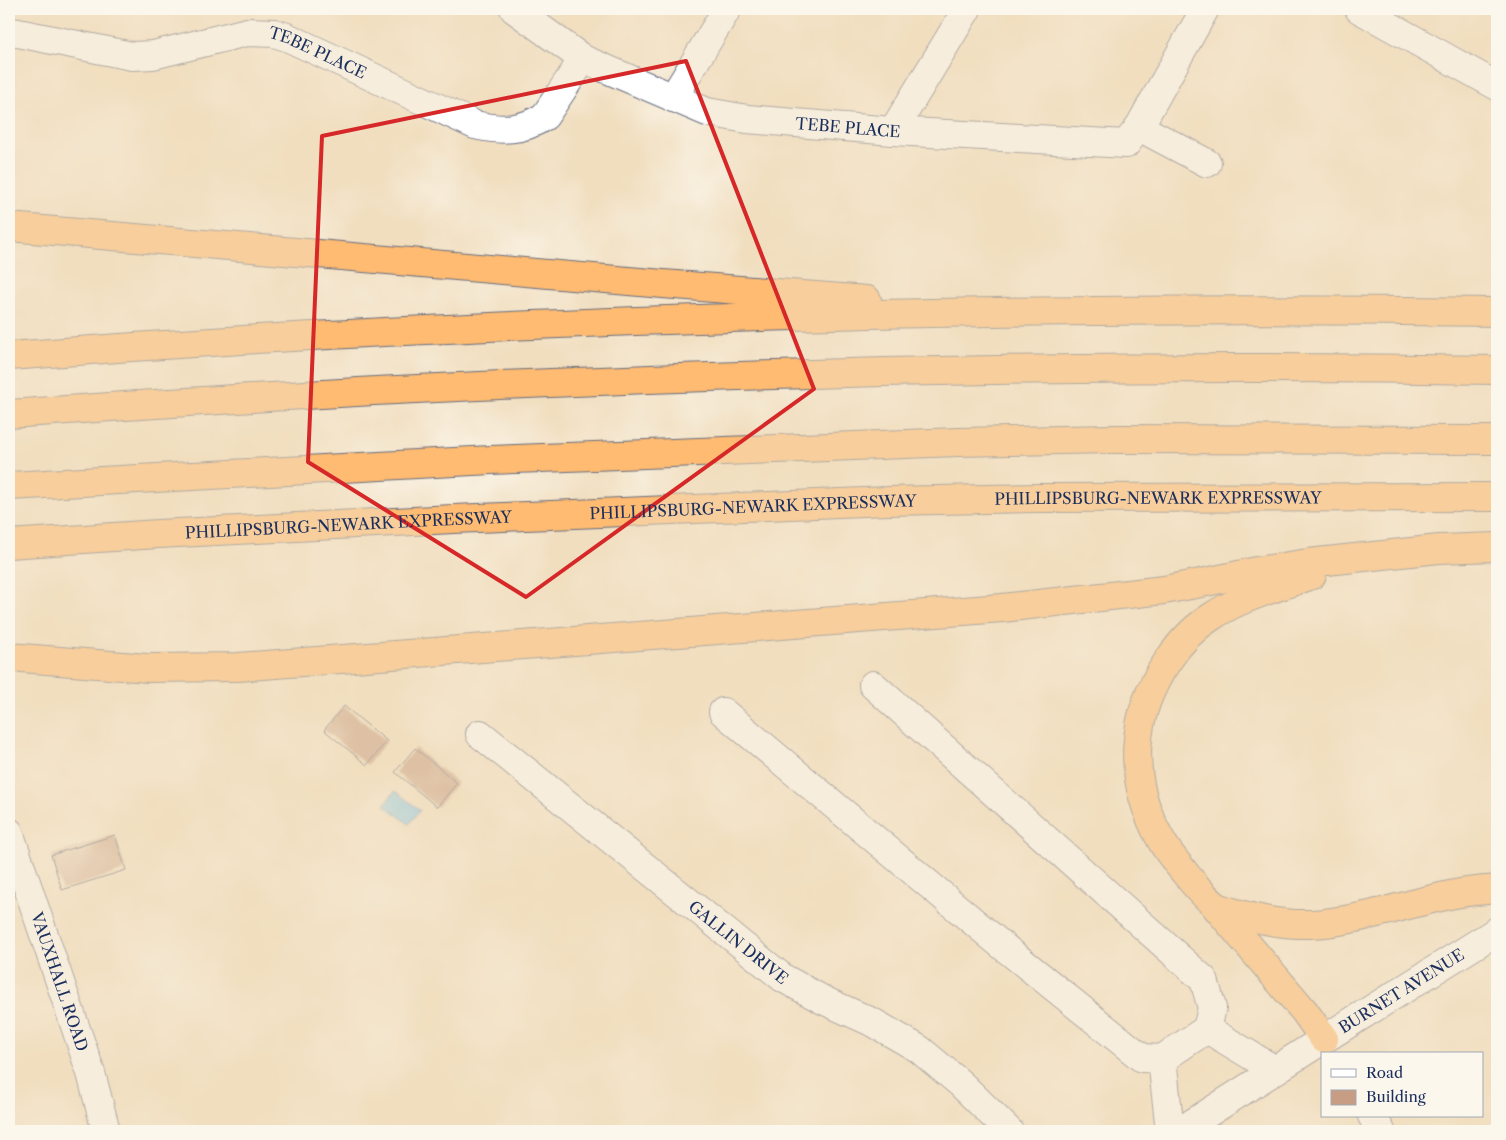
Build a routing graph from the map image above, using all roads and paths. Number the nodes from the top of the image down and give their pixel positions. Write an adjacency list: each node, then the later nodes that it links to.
1 (514, 9): 7 (street, TEBE PLACE)
2 (726, 9): 9 (street)
3 (967, 9): 10 (street)
4 (1205, 9): 11 (street)
5 (1359, 9): 8 (street)
6 (13, 32): 7 (street, TEBE PLACE)
7 (582, 59): 9 (street, TEBE PLACE)
8 (1497, 86)
9 (673, 98): 10 (street, TEBE PLACE)
10 (893, 131): 11 (street, TEBE PLACE)
11 (1132, 136): 12 (street)
12 (1207, 163)
13 (9, 227): 14 (highway)
14 (1020, 312): 15 (highway); 16 (highway)
15 (1497, 312)
16 (11, 355)
17 (1497, 370): 18 (highway)
18 (9, 414)
19 (1497, 440): 20 (highway)
20 (9, 486)
21 (1497, 497): 22 (highway, PHILLIPSBURG-NEWARK EXPRESSWAY)
22 (9, 544)
23 (1497, 547): 24 (highway)
24 (1360, 557): 25 (highway); 31 (highway)
25 (9, 657)
26 (873, 685): 33 (street)
27 (723, 712): 35 (street)
28 (480, 734): 39 (street, GALLIN DRIVE)
29 (9, 832): 38 (street, VAUXHALL ROAD)
30 (1497, 889): 31 (highway)
31 (1216, 907): 34 (highway)
32 (1497, 931): 34 (street, BURNET AVENUE)
33 (1207, 1029): 35 (street); 36 (street)
34 (1328, 1046): 36 (street, BURNET AVENUE)
35 (1162, 1060): 40 (street)
36 (1275, 1070): 41 (street, BURNET AVENUE)
37 (1373, 1118): 42 (street)
38 (106, 1131)
39 (1009, 1131)
40 (1170, 1131)
41 (1180, 1131)
42 (1381, 1131)

